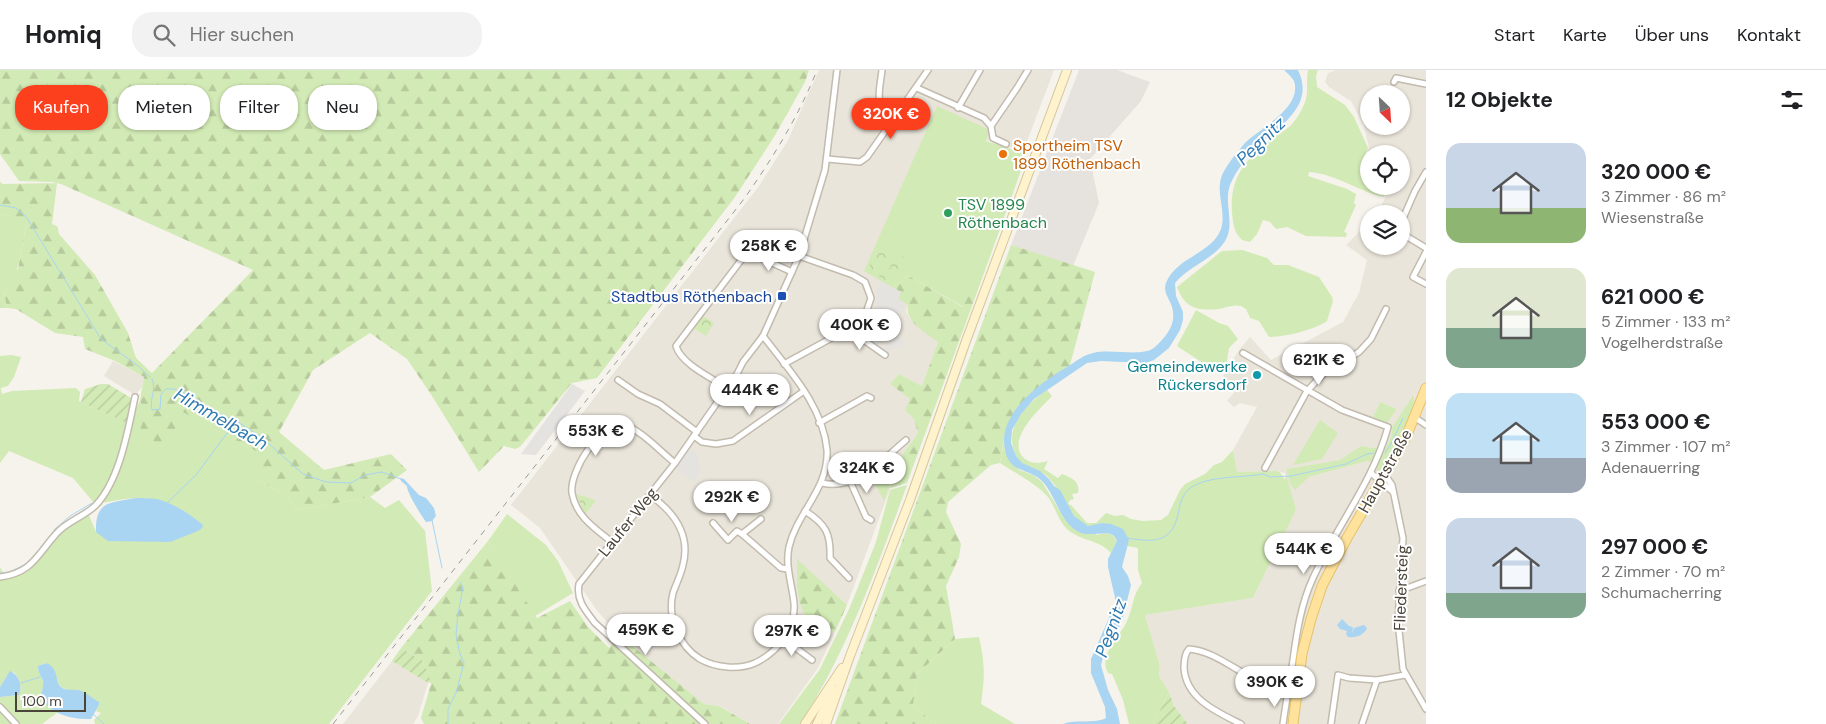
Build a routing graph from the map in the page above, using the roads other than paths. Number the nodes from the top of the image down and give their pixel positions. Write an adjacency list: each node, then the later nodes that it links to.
1 (838, 70): 14 (street, Laufer Weg)
2 (882, 70): 11 (street)
3 (928, 70): 9 (street)
4 (980, 70): 10 (street)
5 (1028, 70): 12 (street)
6 (1067, 70): 59 (main road)
7 (1394, 82): 8 (street)
8 (1426, 84)
9 (917, 88): 10 (street); 11 (street)
10 (958, 108): 12 (street)
11 (892, 121): 14 (street)
12 (991, 126): 13 (street)
13 (1006, 144)
14 (828, 159): 19 (street, Laufer Weg)
15 (1426, 172): 16 (street)
16 (1409, 205)
17 (1410, 239): 18 (street)
18 (1426, 250): 21 (street)
19 (799, 256): 20 (street, Laufer Weg); 23 (street)
20 (792, 272): 24 (street, Laufer Weg); 29 (street)
21 (1426, 284)
22 (1386, 309): 31 (street)
23 (848, 329): 26 (street); 27 (street)
24 (763, 336): 27 (street); 29 (street, Laufer Weg)
25 (1243, 353): 31 (street)
26 (885, 355)
27 (784, 364): 32 (street)
28 (618, 380): 38 (street)
29 (727, 388): 38 (street, Laufer Weg)
30 (1426, 388): 35 (main road, Hauptstraße)
31 (1307, 390): 41 (street); 42 (street)
32 (804, 391): 36 (street); 38 (street)
33 (135, 397): 54 (street)
34 (871, 398): 36 (street)
35 (1414, 417): 37 (street); 43 (main road, Hauptstraße)
36 (819, 423): 45 (street)
37 (1426, 425)
38 (695, 434): 40 (street, Laufer Weg)
39 (906, 440): 44 (street)
40 (675, 464): 46 (street, Laufer Weg); 52 (street)
41 (1265, 468)
42 (1371, 473): 43 (street, Fliedersteig); 63 (street)
43 (1383, 479): 57 (street, Fliedersteig); 73 (main road, Hauptstraße)
44 (850, 481): 45 (street); 49 (street)
45 (822, 483): 47 (street)
46 (650, 496): 52 (street, Laufer Weg); 58 (street)
47 (806, 511): 53 (street); 55 (street)
48 (761, 519): 51 (street)
49 (871, 520)
50 (713, 522): 51 (street)
51 (742, 534): 53 (street)
52 (612, 542): 67 (street, Laufer Weg)
53 (788, 569): 58 (street)
54 (0, 577)
55 (850, 578)
56 (1426, 582): 57 (street)
57 (1399, 591): 61 (street, Fliedersteig)
58 (784, 639): 60 (street)
59 (850, 656): 68 (main road); 69 (main road); 70 (main road)
60 (812, 660)
61 (1405, 675): 62 (street); 65 (street, Fliedersteig)
62 (1377, 680): 74 (street); 75 (street)
63 (1288, 685): 71 (street); 72 (street)
64 (0, 707): 66 (street)
65 (1426, 709)
66 (16, 724)
67 (705, 724)
68 (805, 724)
69 (817, 724)
70 (826, 724)
71 (1241, 724)
72 (1283, 724)
73 (1293, 724)
74 (1331, 724)
75 (1362, 724)

